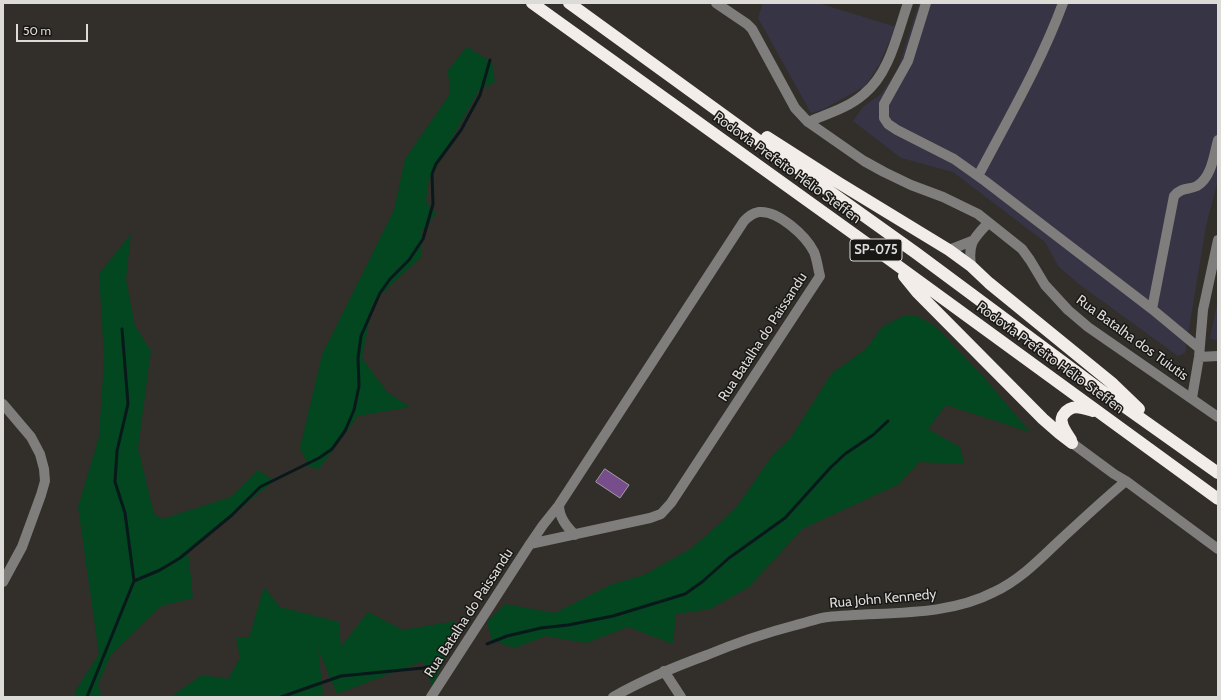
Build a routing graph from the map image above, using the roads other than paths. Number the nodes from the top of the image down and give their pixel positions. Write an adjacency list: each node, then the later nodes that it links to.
1 (532, 3): 15 (highway, Rodovia Prefeito Hélio Steffen / SP-075)
2 (569, 3): 7 (highway, Rodovia Prefeito Hélio Steffen / SP-075)
3 (716, 3): 8 (street, Rua Batalha dos Tuiutis)
4 (908, 3): 8 (street)
5 (926, 3): 10 (street)
6 (1063, 3): 10 (street)
7 (656, 66): 14 (highway); 24 (highway, Rodovia Prefeito Hélio Steffen / SP-075)
8 (808, 122): 11 (street, Rua Batalha dos Tuiutis)
9 (1218, 140): 17 (street)
10 (978, 176): 17 (street)
11 (988, 222): 13 (street); 20 (street, Rua Batalha dos Tuiutis)
12 (1218, 240): 18 (street)
13 (972, 241): 14 (street); 16 (street)
14 (949, 250): 16 (highway)
15 (890, 260): 22 (highway, Rodovia Prefeito Hélio Steffen / SP-075); 25 (highway)
16 (971, 266): 24 (highway)
17 (1152, 310): 18 (street)
18 (1199, 353): 19 (street); 20 (street)
19 (1218, 356)
20 (1192, 398): 23 (street, Rua Batalha dos Tuiutis)
21 (3, 404): 33 (street)
22 (1101, 414): 25 (highway); 28 (highway, Rodovia Prefeito Hélio Steffen / SP-075)
23 (1218, 416)
24 (1170, 438): 26 (highway, Rodovia Prefeito Hélio Steffen / SP-075)
25 (1072, 443): 27 (street)
26 (1218, 473)
27 (1126, 481): 32 (street); 34 (street, Rua John Kennedy)
28 (1218, 500)
29 (559, 505): 30 (street); 30 (street, Rua Batalha do Paissandu); 31 (street, Rua Batalha do Paissandu)
30 (575, 534): 31 (street, Rua Batalha do Paissandu)
31 (530, 544): 35 (street, Rua Batalha do Paissandu)
32 (1218, 549)
33 (3, 582)
34 (664, 671): 36 (street, Rua John Kennedy); 37 (street)
35 (430, 697)
36 (613, 697)
37 (681, 697)

